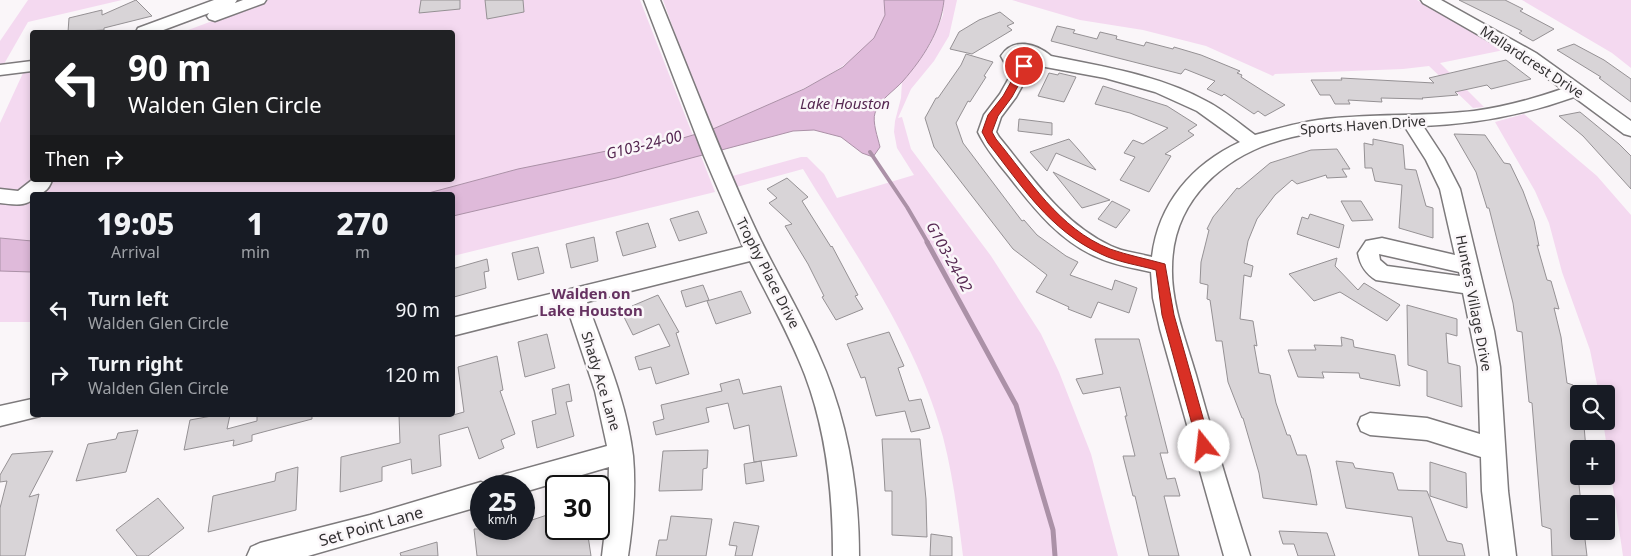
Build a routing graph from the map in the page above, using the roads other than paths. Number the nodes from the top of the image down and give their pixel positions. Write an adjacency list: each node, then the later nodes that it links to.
1 (229, 0): 5 (street)
2 (258, 0): 6 (street)
3 (652, 0): 17 (street, Trophy Place Drive)
4 (1429, 0): 9 (street, Mallardcrest Drive)
5 (149, 30)
6 (178, 30)
7 (30, 66): 8 (street)
8 (0, 70)
9 (1576, 90): 10 (street, Sports Haven Drive); 11 (street, Mallardcrest Drive)
10 (1410, 122): 12 (street, Sports Haven Drive); 24 (street, Hunters Village Drive)
11 (1631, 130)
12 (1252, 142): 18 (street, Sports Haven Drive); 18 (street)
13 (42, 182): 15 (street)
14 (30, 192): 16 (street)
15 (31, 192)
16 (0, 196)
17 (754, 252): 19 (street); 30 (street, Trophy Place Drive)
18 (1161, 267): 31 (street, Sports Haven Drive)
19 (574, 296): 20 (street); 25 (street, Shady Ace Lane)
20 (455, 326)
21 (30, 409): 22 (street)
22 (0, 416)
23 (1370, 424): 24 (street)
24 (1492, 449): 32 (street, Hunters Village Drive)
25 (620, 453): 26 (street); 29 (street, Shady Ace Lane)
26 (535, 478)
27 (470, 497): 28 (street, Set Point Lane)
28 (260, 556)
29 (615, 556)
30 (846, 556)
31 (1237, 556)
32 (1503, 556)

